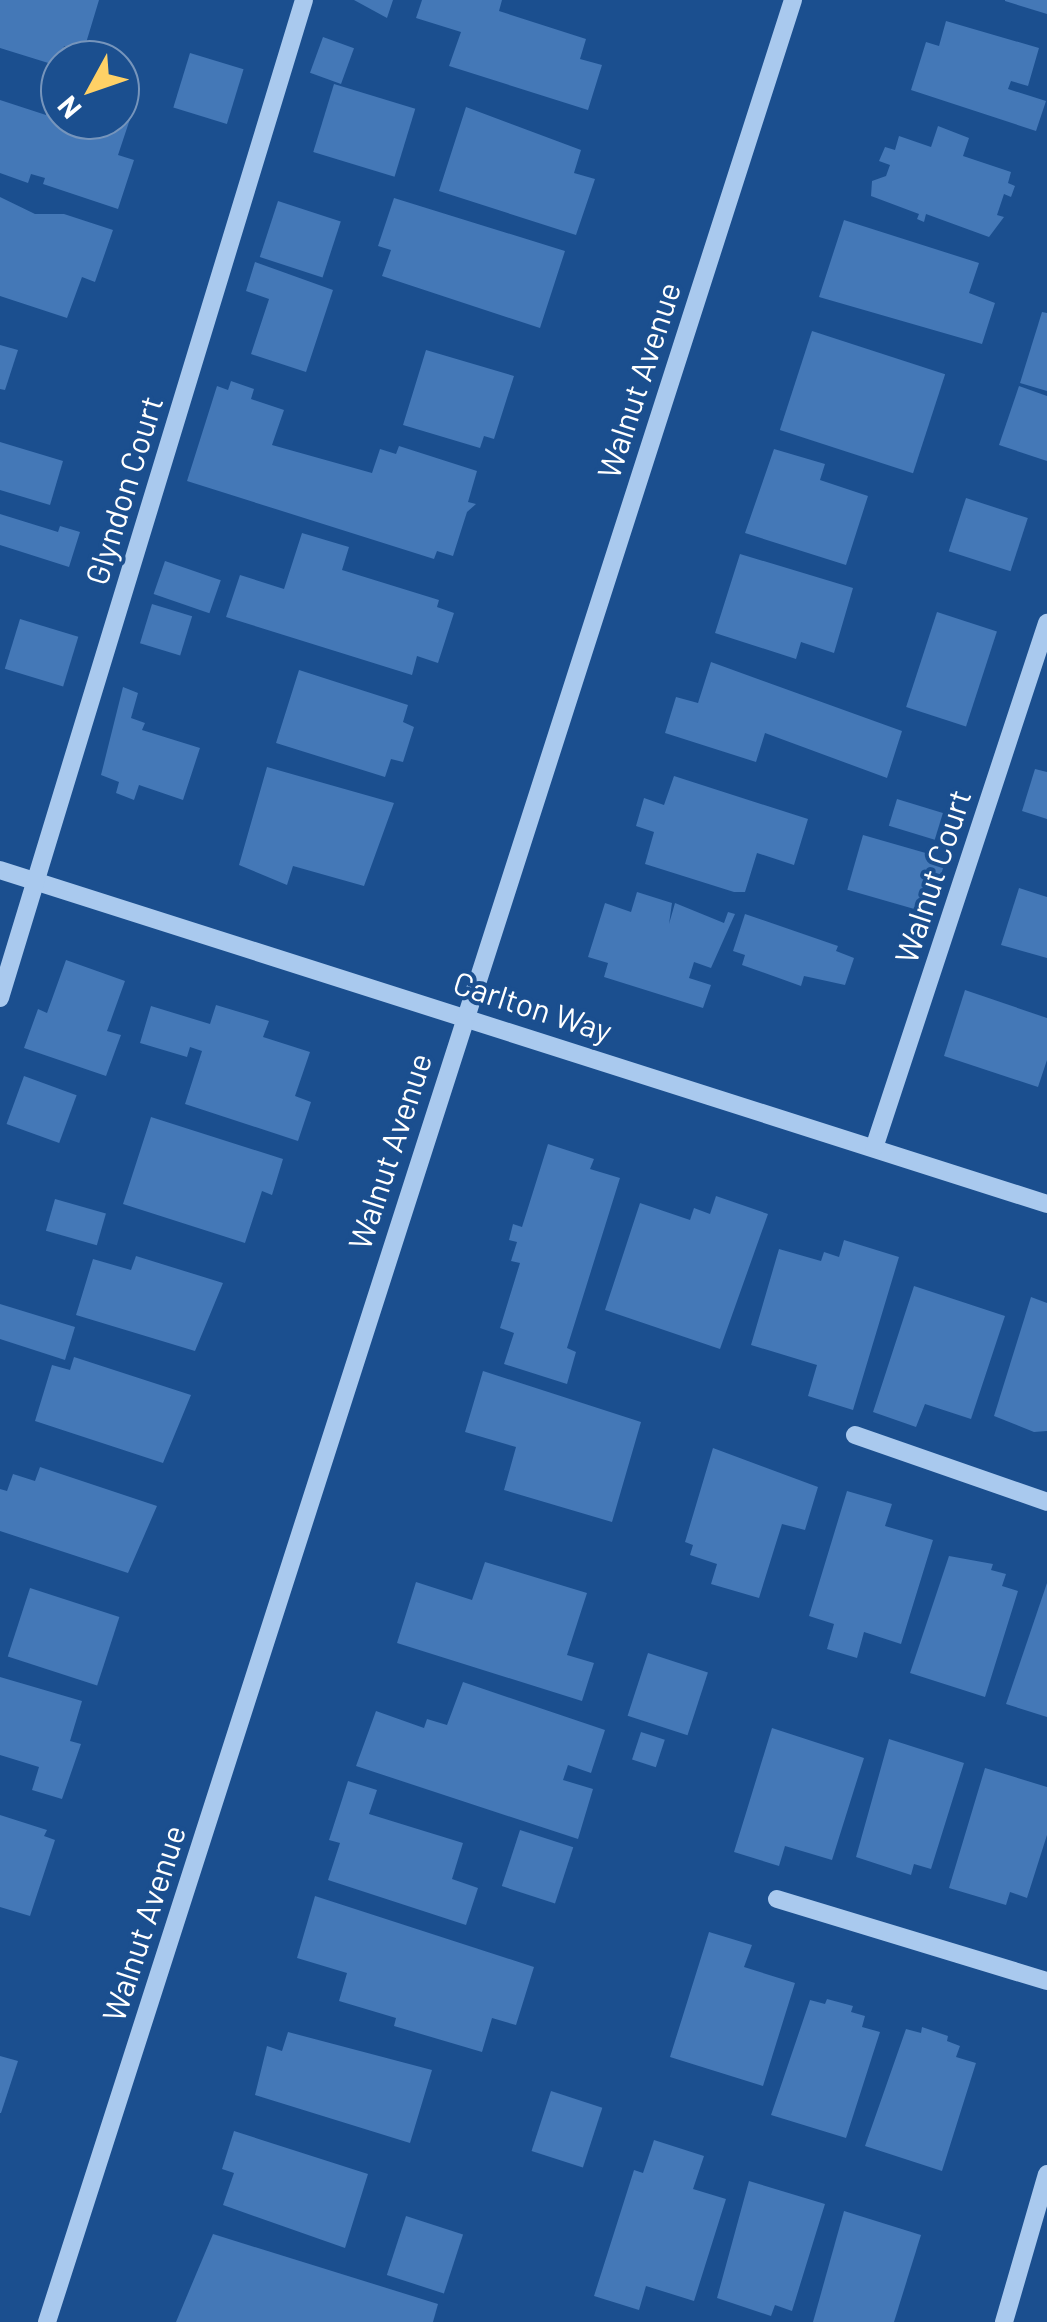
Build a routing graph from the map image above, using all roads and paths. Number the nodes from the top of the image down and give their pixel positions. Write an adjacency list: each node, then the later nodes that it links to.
1 (304, 0): 5 (street, Glyndon Court)
2 (793, 0): 7 (street, Walnut Avenue)
3 (1047, 623): 8 (street, Walnut Court)
4 (0, 870): 5 (street, Carlton Way)
5 (36, 881): 6 (street, Glyndon Court); 7 (street, Carlton Way)
6 (0, 998)
7 (463, 1016): 8 (street, Carlton Way); 15 (street, Walnut Avenue)
8 (874, 1148): 9 (street, Carlton Way)
9 (1047, 1204)
10 (854, 1436): 11 (street)
11 (1047, 1502)
12 (777, 1900): 13 (street)
13 (1047, 1982)
14 (1047, 2174): 16 (street)
15 (47, 2322)
16 (1004, 2322)

